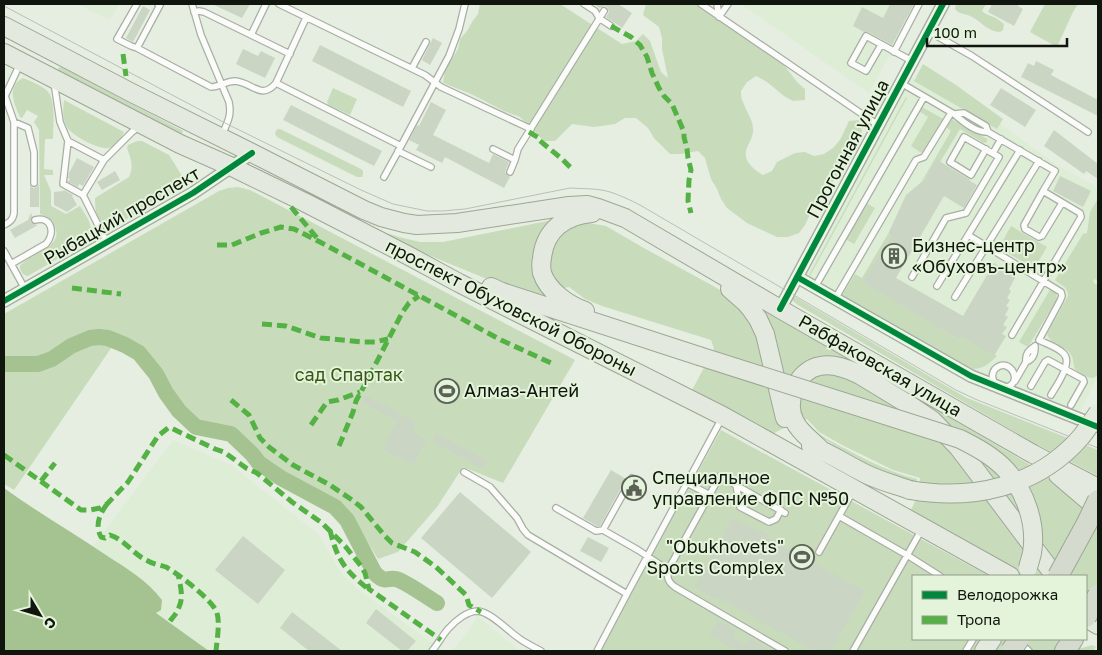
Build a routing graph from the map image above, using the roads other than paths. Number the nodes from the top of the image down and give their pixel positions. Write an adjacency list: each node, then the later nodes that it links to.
1 (137, 4): 24 (lane)
2 (158, 4): 24 (lane)
3 (192, 4): 14 (lane)
4 (266, 4): 21 (lane)
5 (281, 4): 16 (lane)
6 (464, 4): 33 (lane)
7 (584, 4): 17 (lane)
8 (701, 4): 15 (lane)
9 (717, 4): 15 (lane)
10 (728, 4): 15 (lane)
11 (919, 4): 26 (lane)
12 (943, 4): 20 (street, Прогонная улица)
13 (604, 11): 17 (lane)
14 (194, 12): 21 (lane); 36 (lane)
15 (720, 16): 42 (lane)
16 (306, 18): 28 (lane); 31 (lane)
17 (599, 18): 19 (lane); 43 (lane)
18 (4, 26): 25 (main road, проспект Обуховской Обороны)
19 (611, 26)
20 (928, 31): 30 (street, Прогонная улица); 44 (lane)
21 (251, 35): 28 (lane)
22 (426, 42): 31 (lane)
23 (880, 44): 23 (lane); 26 (lane)
24 (137, 48): 36 (lane)
25 (50, 50): 32 (main road); 45 (main road, проспект Обуховской Обороны)
26 (894, 52): 30 (lane)
27 (4, 53): 29 (main road, проспект Обуховской Обороны)
28 (290, 54): 35 (lane)
29 (21, 62): 32 (main road, проспект Обуховской Обороны); 37 (lane)
30 (912, 62): 34 (street, Прогонная улица)
31 (412, 68): 33 (lane)
32 (46, 76): 41 (main road, проспект Обуховской Обороны); 47 (lane)
33 (434, 82): 43 (lane); 48 (lane)
34 (901, 82): 38 (lane); 42 (street, Прогонная улица)
35 (276, 83): 36 (lane); 48 (lane)
36 (222, 85): 45 (lane)
37 (4, 97): 40 (lane)
38 (924, 97): 39 (lane); 80 (lane)
39 (952, 113): 46 (lane); 83 (lane)
40 (14, 122): 61 (lane); 68 (lane)
41 (142, 125): 54 (lane); 57 (main road, проспект Обуховской Обороны)
42 (878, 125): 76 (street, Прогонная улица)
43 (531, 129): 55 (lane)
44 (1088, 132)
45 (221, 138): 52 (main road, проспект Обуховской Обороны)
46 (1001, 139): 51 (lane); 53 (lane)
47 (68, 141): 54 (lane); 63 (lane)
48 (399, 149): 58 (lane); 60 (lane)
49 (493, 149): 55 (lane)
50 (986, 150): 50 (lane); 53 (lane)
51 (1020, 150): 56 (lane); 69 (lane)
52 (252, 153): 57 (street, Рыбацкий проспект); 67 (main road, проспект Обуховской Обороны)
53 (993, 153): 77 (lane)
54 (104, 160): 63 (lane)
55 (515, 160): 59 (lane)
56 (1038, 161): 62 (lane); 71 (lane)
57 (232, 167): 70 (street, Рыбацкий проспект); 73 (main road, проспект Обуховской Обороны)
58 (431, 167)
59 (510, 172)
60 (384, 178)
61 (34, 183)
62 (1043, 192): 64 (lane); 64 (lane)
63 (83, 195): 70 (lane)
64 (1062, 202): 78 (lane)
65 (625, 218): 67 (main road, Рабфаковская улица); 75 (main road, Рабфаковская улица); 87 (main road)
66 (35, 220): 74 (lane)
67 (404, 223)
68 (4, 225)
69 (968, 235): 71 (lane); 79 (lane)
70 (107, 242): 81 (street, Рыбацкий проспект)
71 (987, 246): 78 (lane); 82 (lane)
72 (4, 253): 74 (lane)
73 (409, 256): 87 (main road); 99 (main road, проспект Обуховской Обороны)
74 (11, 264): 81 (lane)
75 (706, 266): 85 (main road, Рабфаковская улица); 101 (main road)
76 (797, 276): 80 (street); 85 (street, Прогонная улица)
77 (912, 277)
78 (1043, 280): 86 (lane); 88 (lane)
79 (937, 286)
80 (815, 287): 83 (street)
81 (25, 289): 84 (street, Рыбацкий проспект)
82 (955, 297)
83 (835, 299): 91 (street)
84 (4, 301)
85 (780, 309): 102 (main road, Рабфаковская улица)
86 (1012, 335)
87 (637, 336): 122 (main road, bridge)
88 (1039, 340): 89 (lane); 92 (lane)
89 (1065, 370): 93 (lane); 95 (lane); 97 (lane)
90 (992, 374): 91 (lane); 92 (lane); 94 (lane)
91 (981, 380): 94 (street)
92 (1014, 383): 94 (lane); 96 (lane)
93 (1031, 386)
94 (999, 387): 96 (street)
95 (1051, 395)
96 (1020, 396): 100 (street)
97 (1071, 405)
98 (1098, 413): 101 (main road, bridge)
99 (723, 416): 105 (lane); 108 (main road, проспект Обуховской Обороны)
100 (1098, 427)
101 (821, 450): 123 (main road)
102 (1033, 454): 107 (main road, Рабфаковская улица); 112 (main road)
103 (464, 472): 125 (lane)
104 (632, 478): 115 (lane)
105 (687, 483): 109 (lane); 118 (lane)
106 (736, 485): 106 (lane); 109 (lane)
107 (1098, 488)
108 (854, 490): 113 (lane); 114 (main road, проспект Обуховской Обороны)
109 (710, 495): 119 (lane)
110 (1098, 500): 124 (highway, bridge)
111 (556, 508): 115 (lane)
112 (1098, 509)
113 (840, 516): 116 (lane); 117 (lane)
114 (922, 528): 117 (lane); 121 (main road, проспект Обуховской Обороны)
115 (603, 530): 118 (lane)
116 (819, 552)
117 (908, 554): 120 (lane); 141 (lane)
118 (648, 556): 119 (lane); 125 (lane)
119 (668, 570): 140 (lane)
120 (939, 575)
121 (1008, 575)
122 (1025, 575)
123 (1056, 575)
124 (1058, 575)
125 (627, 594): 139 (lane)
126 (1098, 595): 128 (highway, bridge)
127 (1087, 607): 129 (main road)
128 (1087, 616)
129 (1098, 616)
130 (1087, 619): 131 (main road)
131 (1098, 625)
132 (972, 640): 142 (lane)
133 (991, 640): 143 (main road)
134 (1015, 640): 145 (lane)
135 (1018, 640): 144 (highway, bridge)
136 (1067, 644): 146 (lane)
137 (432, 651): 138 (lane)
138 (541, 651)
139 (597, 651)
140 (785, 651)
141 (854, 651)
142 (966, 651)
143 (984, 651)
144 (1011, 651)
145 (1028, 651)
146 (1058, 651)

